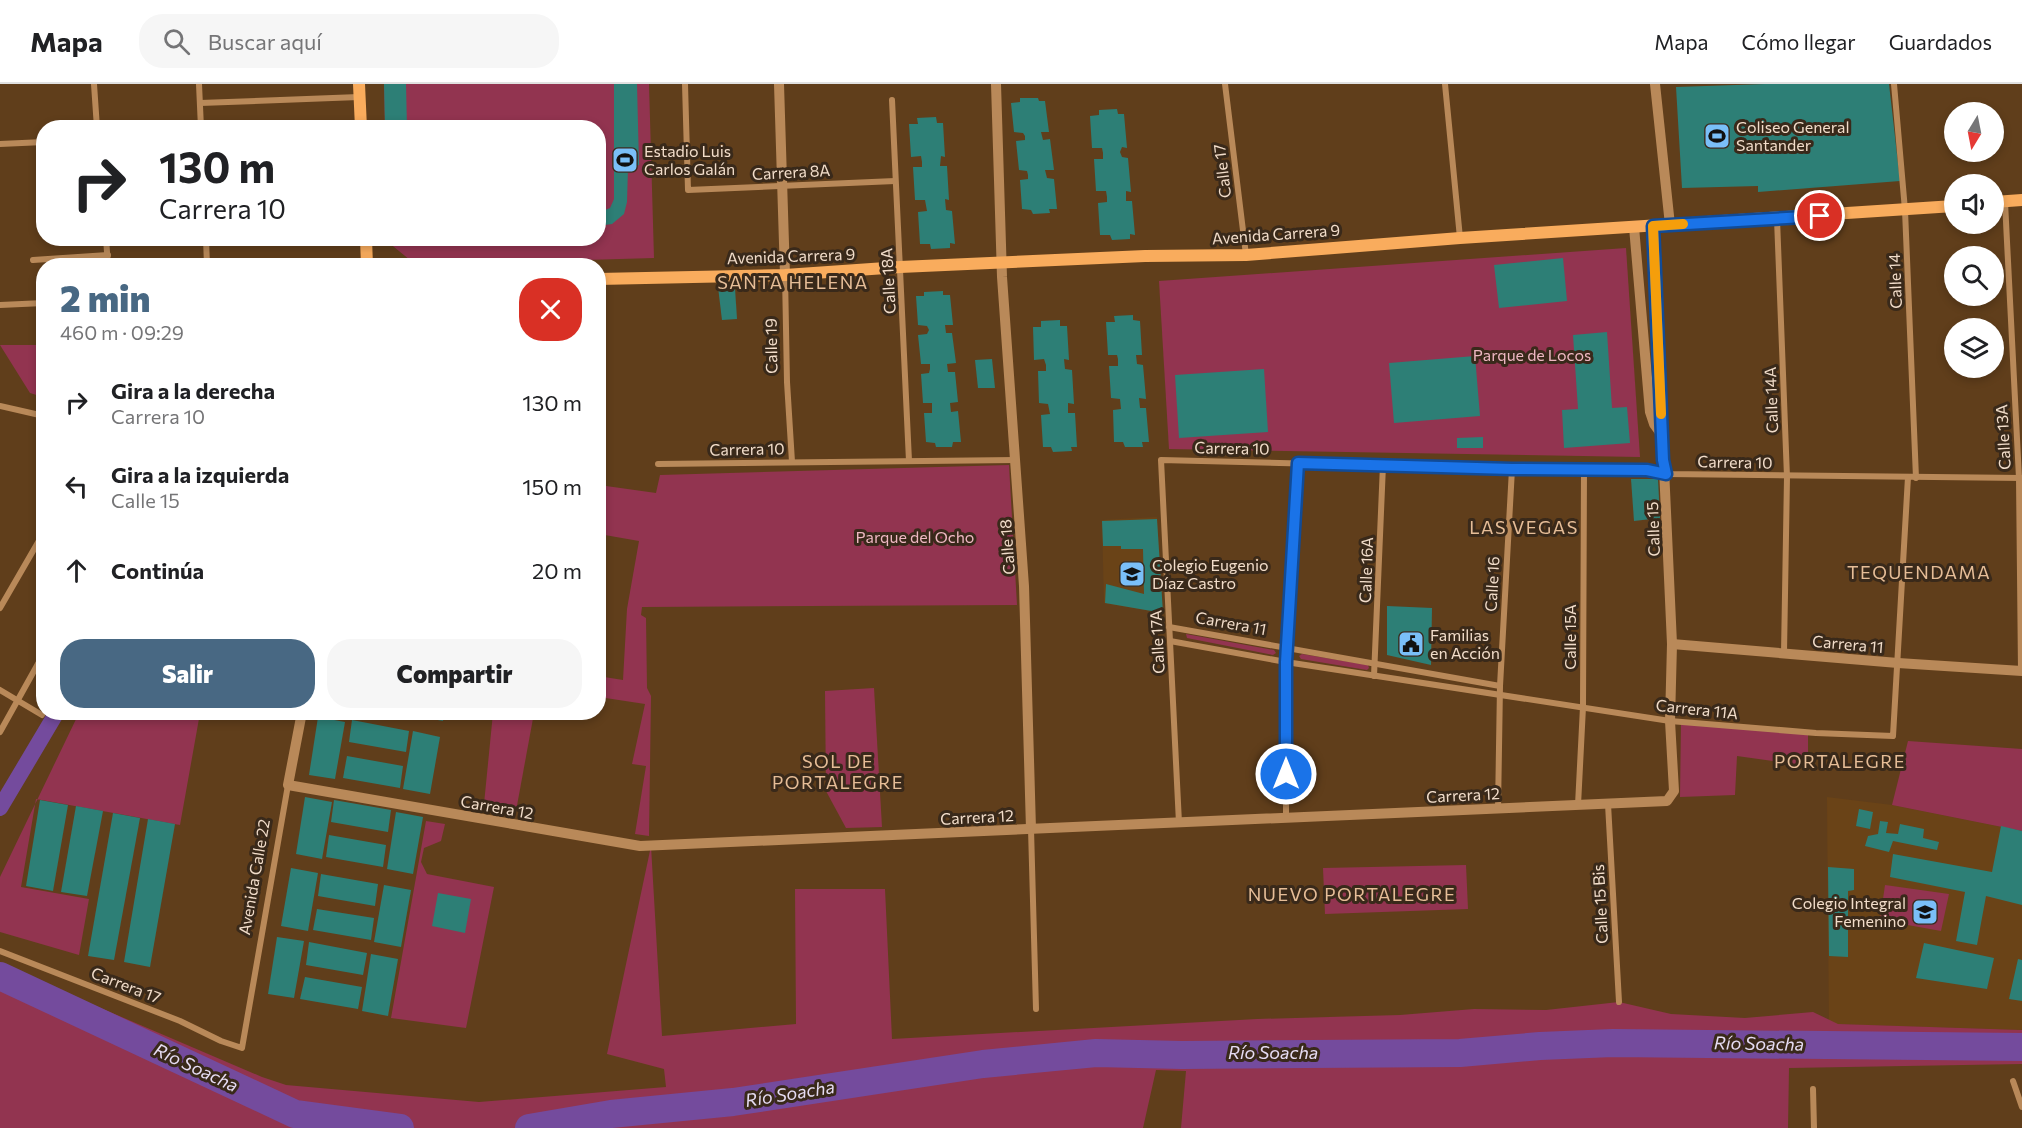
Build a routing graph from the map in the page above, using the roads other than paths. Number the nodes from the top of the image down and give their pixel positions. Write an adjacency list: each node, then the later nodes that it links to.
1 (94, 84): 14 (street)
2 (199, 84): 13 (street)
3 (359, 84): 11 (main road)
4 (686, 84): 20 (street, Carrera 8A)
5 (779, 84): 20 (street, Calle 19)
6 (996, 84): 37 (street, Calle 18)
7 (1225, 84): 33 (street, Calle 17)
8 (1445, 84): 30 (street)
9 (1654, 84): 26 (street)
10 (1894, 84): 24 (street, Calle 14)
11 (359, 97): 13 (street); 16 (main road)
12 (892, 100): 19 (street, Calle 18A)
13 (200, 103): 15 (street)
14 (96, 120)
15 (201, 120)
16 (360, 120)
17 (36, 142): 18 (street)
18 (0, 144)
19 (895, 181): 20 (street, Carrera 8A); 38 (street, Calle 18A)
20 (783, 186): 39 (street, Calle 19)
21 (2022, 200): 22 (main road)
22 (2004, 202)
23 (1944, 207): 24 (main road, Avenida Carrera 9)
24 (1905, 210): 25 (main road, Avenida Carrera 9); 58 (street, Calle 14)
25 (1777, 219): 26 (main road, Avenida Carrera 9); 56 (street, Calle 14A)
26 (1670, 225): 27 (main road, Avenida Carrera 9)
27 (1653, 226): 28 (main road, Avenida Carrera 9); 45 (street)
28 (1634, 227): 30 (main road, Avenida Carrera 9); 45 (street, Calle 15)
29 (2001, 234): 59 (street, Calle 13A)
30 (1460, 238): 33 (main road, Avenida Carrera 9)
31 (107, 246): 32 (street)
32 (108, 255): 34 (street)
33 (1246, 255): 37 (main road, Avenida Carrera 9)
34 (63, 258)
35 (33, 260): 36 (street)
36 (36, 260)
37 (1002, 264): 38 (main road, Avenida Carrera 9); 46 (street, Calle 18)
38 (900, 267): 39 (main road, Avenida Carrera 9); 48 (street, Calle 18A)
39 (785, 275): 40 (main road, Avenida Carrera 9); 49 (street, Calle 19)
40 (606, 279)
41 (36, 303): 42 (street)
42 (0, 305)
43 (0, 406): 44 (street)
44 (36, 414)
45 (1662, 435): 55 (street, Calle 15)
46 (1016, 460): 48 (street, Carrera 10); 91 (street, Calle 18)
47 (1161, 460): 50 (street, Carrera 10); 62 (street, Calle 17A)
48 (909, 461): 49 (street, Carrera 10)
49 (792, 462): 51 (street, Carrera 10)
50 (1298, 463): 52 (street, Carrera 10); 65 (street)
51 (658, 464)
52 (1383, 465): 53 (street, Carrera 10); 69 (street, Calle 16A)
53 (1512, 469): 54 (street, Carrera 10); 75 (street, Calle 16)
54 (1584, 469): 55 (street, Carrera 10); 79 (street, Calle 15A)
55 (1666, 474): 56 (street, Carrera 10); 64 (street, Calle 15)
56 (1787, 477): 57 (street, Carrera 10); 66 (street, Calle 14A)
57 (1908, 477): 58 (street, Carrera 10); 68 (street)
58 (1916, 478): 59 (street, Carrera 10)
59 (2020, 478): 71 (street, Calle 13A)
60 (36, 546): 61 (street)
61 (0, 608)
62 (1169, 627): 63 (street, Calle 17A); 65 (street, Carrera 11)
63 (1170, 641): 67 (street, Carrera 11); 90 (street, Calle 17A)
64 (1672, 644): 66 (street, Carrera 11); 82 (street, Calle 15)
65 (1286, 648): 67 (street); 69 (street, Carrera 11)
66 (1784, 653): 68 (street, Carrera 11)
67 (1286, 662): 73 (street, Carrera 11); 89 (street)
68 (1898, 663): 71 (street, Carrera 11); 82 (street, Carrera 11A)
69 (1376, 664): 72 (street, Carrera 11); 73 (street, Calle 16A)
70 (36, 668): 78 (street)
71 (2021, 671)
72 (1425, 673): 74 (street); 75 (street, Carrera 11)
73 (1374, 676): 74 (street, Carrera 11)
74 (1424, 684): 77 (street, Carrera 11)
75 (1500, 686): 77 (street, Calle 16)
76 (0, 690): 78 (street)
77 (1500, 695): 79 (street, Carrera 11A); 88 (street, Calle 16)
78 (18, 701): 80 (street); 83 (street)
79 (1583, 707): 82 (street, Carrera 11A); 87 (street, Calle 15A)
80 (36, 712)
81 (300, 720): 84 (street, Avenida Calle 22)
82 (1670, 721): 85 (street, Calle 15)
83 (0, 732)
84 (288, 785): 91 (street, Carrera 12); 95 (street, Avenida Calle 22)
85 (1671, 797): 86 (street, Carrera 12)
86 (1608, 804): 87 (street, Carrera 12); 93 (street, Calle 15 Bis)
87 (1578, 805): 88 (street, Carrera 12)
88 (1498, 809): 89 (street, Carrera 12)
89 (1286, 818): 90 (street, Carrera 12)
90 (1179, 823): 91 (street, Carrera 12)
91 (1031, 829): 94 (street, Calle 18)
92 (0, 951): 95 (street, Carrera 17)
93 (1619, 1002)
94 (1036, 1009)
95 (242, 1048)
96 (2013, 1081): 98 (street)
97 (1813, 1089): 99 (street)
98 (2022, 1107)
99 (1814, 1128)

